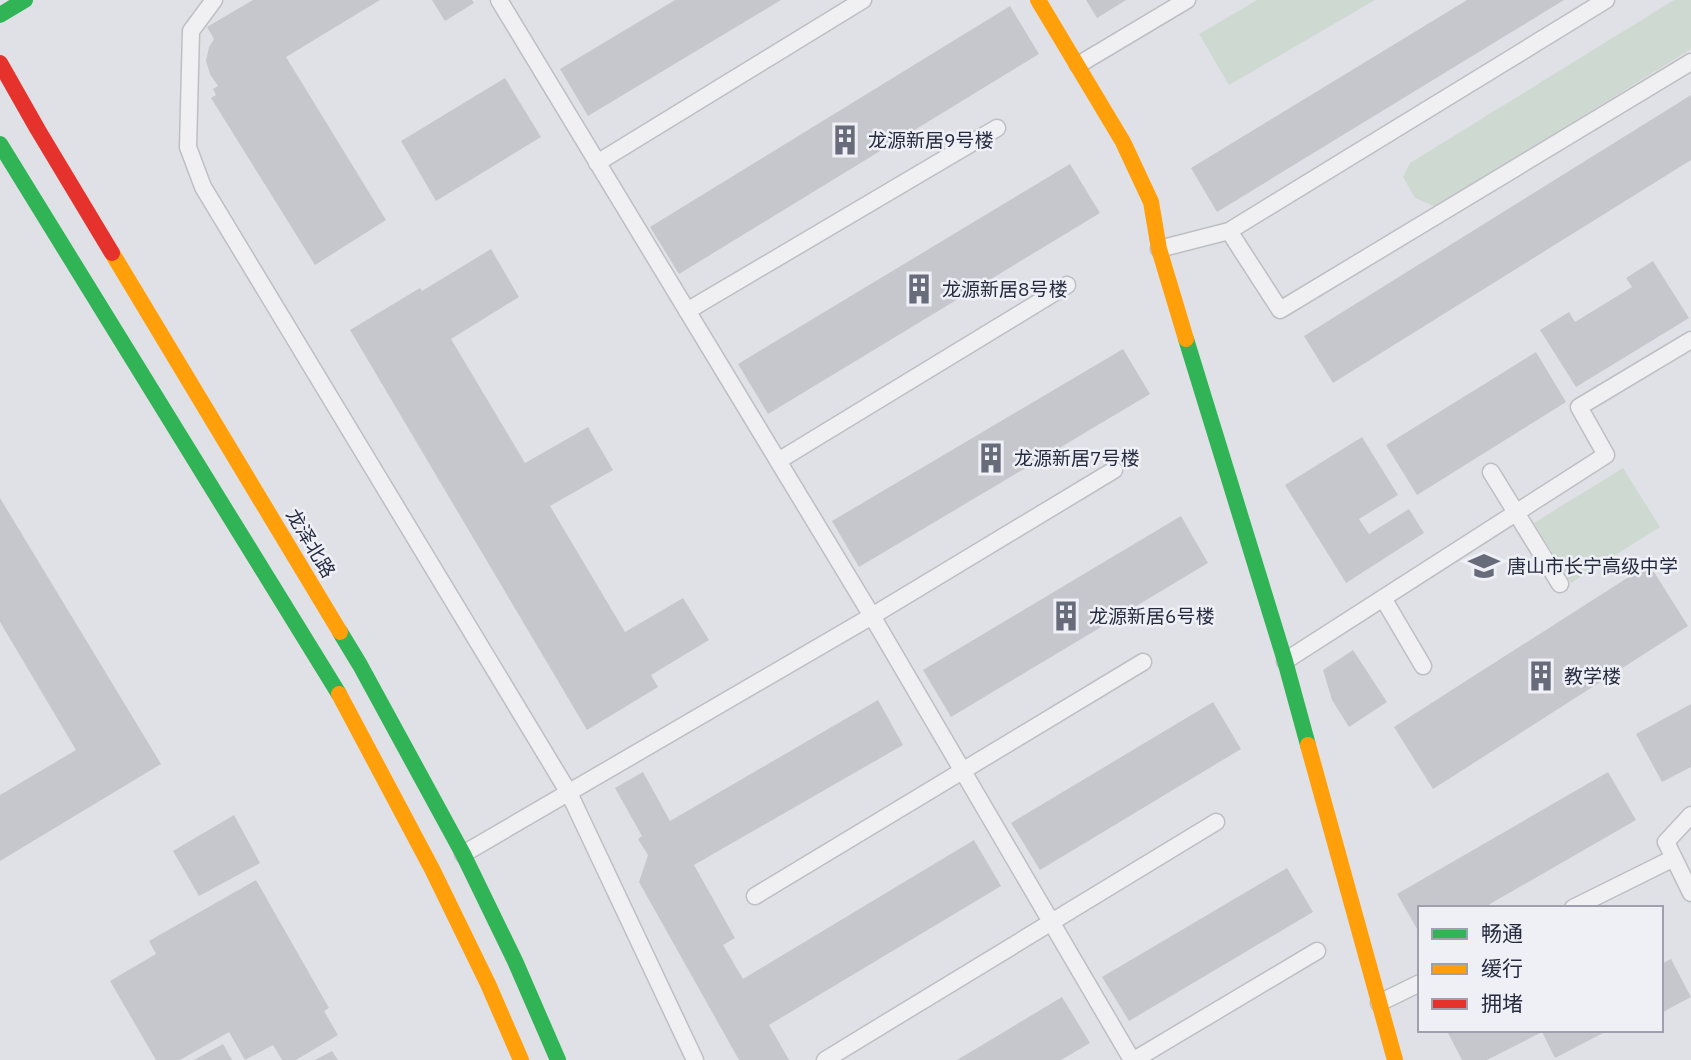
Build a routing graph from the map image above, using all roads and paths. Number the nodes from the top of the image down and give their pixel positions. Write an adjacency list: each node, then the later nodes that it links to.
1 (25, 0): 8 (main road)
2 (214, 0): 31 (lane)
3 (499, 0): 14 (lane)
4 (863, 0): 14 (lane)
5 (1038, 0): 11 (main road)
6 (1187, 0): 11 (lane)
7 (1606, 0): 15 (lane)
8 (0, 15)
9 (1691, 62): 15 (lane)
10 (0, 63): 34 (main road, 龙泽北路)
11 (1077, 66): 16 (main road)
12 (997, 128): 18 (lane)
13 (0, 144): 43 (main road)
14 (597, 163): 18 (lane)
15 (1229, 231): 16 (lane)
16 (1159, 249): 27 (main road)
17 (1068, 285): 20 (lane)
18 (687, 311): 20 (lane)
19 (1691, 340): 23 (lane)
20 (778, 461): 26 (lane)
21 (1114, 470): 26 (lane)
22 (1491, 471): 23 (lane)
23 (1517, 514): 24 (lane); 25 (lane)
24 (1560, 584)
25 (1383, 598): 27 (lane); 29 (lane)
26 (872, 616): 30 (lane); 31 (lane)
27 (1284, 661): 42 (main road)
28 (1143, 662): 30 (lane)
29 (1423, 666)
30 (962, 771): 37 (lane); 39 (lane)
31 (569, 793): 34 (lane); 45 (lane)
32 (1691, 815): 35 (lane)
33 (1216, 822): 39 (lane)
34 (463, 855): 44 (main road, 龙泽北路)
35 (1674, 858): 36 (lane); 38 (lane)
36 (1691, 893)
37 (755, 896)
38 (1577, 906)
39 (1051, 922): 46 (lane); 47 (lane)
40 (1317, 951): 47 (lane)
41 (1418, 984): 42 (lane)
42 (1379, 1003): 48 (main road)
43 (521, 1060)
44 (558, 1060)
45 (695, 1060)
46 (825, 1060)
47 (1133, 1060)
48 (1395, 1060)

